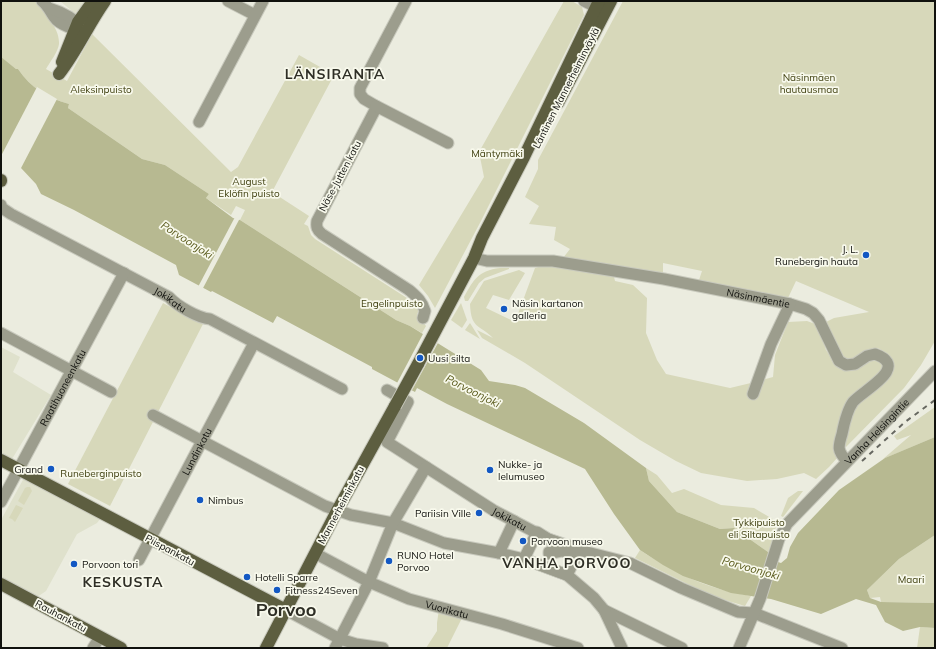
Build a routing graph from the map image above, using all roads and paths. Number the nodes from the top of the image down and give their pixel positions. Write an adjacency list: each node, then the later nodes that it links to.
1 (93, 1): 10 (main road)
2 (105, 1): 10 (main road)
3 (228, 1): 9 (street)
4 (263, 1): 9 (street)
5 (406, 1): 11 (street)
6 (584, 1): 8 (street)
7 (46, 4): 10 (street)
8 (603, 4): 15 (main road, Läntinen Mannerheiminväylä)
9 (255, 15): 12 (street)
10 (80, 28)
11 (376, 106): 13 (street); 18 (street, Näse-Jutten katu)
12 (199, 122)
13 (448, 143)
14 (1, 205): 16 (street, Jokikatu)
15 (474, 258): 17 (street, Näsinmäentie); 21 (main road, Läntinen Mannerheiminväylä)
16 (124, 273): 20 (street, Jokikatu); 22 (street, Raatihuoneenkatu)
17 (790, 304): 27 (street); 31 (street, Näsinmäentie)
18 (423, 318)
19 (1, 333): 22 (street)
20 (254, 343): 24 (street, Jokikatu); 29 (street, Lundinkatu)
21 (418, 364): 35 (main road, Mannerheiminkatu, bridge)
22 (72, 371): 26 (street); 33 (street, Raatihuoneenkatu)
23 (935, 371): 31 (street, Vanha Helsingintie)
24 (342, 389)
25 (387, 390): 32 (street, Jokikatu)
26 (111, 392)
27 (753, 394)
28 (153, 415): 29 (street)
29 (202, 442): 35 (street); 39 (street, Lundinkatu)
30 (1, 460): 33 (main road, Piispankatu)
31 (847, 461): 52 (street, Vanha Helsingintie)
32 (426, 467): 36 (street, Jokikatu); 37 (street)
33 (18, 469): 34 (street, Raatihuoneenkatu); 39 (main road, Piispankatu)
34 (1, 502)
35 (337, 511): 37 (street); 50 (main road, Mannerheiminkatu)
36 (514, 521): 38 (street, Jokikatu); 42 (street)
37 (393, 523): 42 (street); 48 (street)
38 (537, 532): 40 (street, Jokikatu); 44 (street)
39 (150, 539): 45 (street, Lundinkatu); 50 (main road, Piispankatu)
40 (548, 539): 41 (street, Jokikatu); 46 (street)
41 (578, 549): 47 (street); 52 (street)
42 (499, 553): 44 (street)
43 (322, 557): 48 (street, Vuorikatu)
44 (524, 559): 46 (street)
45 (139, 560)
46 (537, 563): 47 (street)
47 (567, 575): 51 (street)
48 (369, 582): 54 (street); 59 (street, Vuorikatu)
49 (1, 584): 53 (main road, Rauhankatu)
50 (286, 610): 54 (street, Piispankatu); 57 (main road, Mannerheiminkatu)
51 (604, 610): 60 (street); 61 (street)
52 (754, 614): 62 (street, Vanha Helsingintie); 63 (street)
53 (100, 637): 55 (street); 56 (main road, Rauhankatu)
54 (338, 644): 58 (street, Piispankatu)
55 (93, 648)
56 (121, 648)
57 (266, 648)
58 (383, 648)
59 (578, 648)
60 (622, 648)
61 (682, 648)
62 (740, 648)
63 (842, 648)

